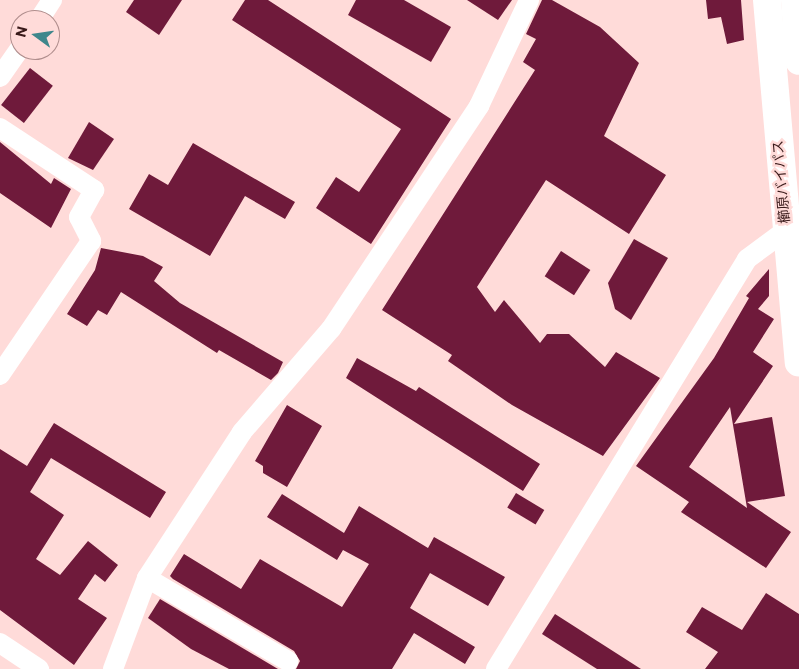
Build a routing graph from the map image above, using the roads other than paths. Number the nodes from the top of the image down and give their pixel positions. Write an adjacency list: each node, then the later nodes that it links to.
1 (529, 0): 11 (street)
2 (767, 0): 8 (street, 櫛原バイパス)
3 (795, 0): 5 (street)
4 (12, 60): 6 (street)
5 (799, 60)
6 (0, 77)
7 (0, 128): 10 (street)
8 (792, 230): 9 (street, 櫛原バイパス); 16 (street)
9 (799, 363)
10 (0, 375)
11 (147, 578): 13 (street); 15 (street)
12 (0, 643): 14 (street)
13 (288, 661)
14 (39, 669)
15 (113, 669)
16 (496, 669)

